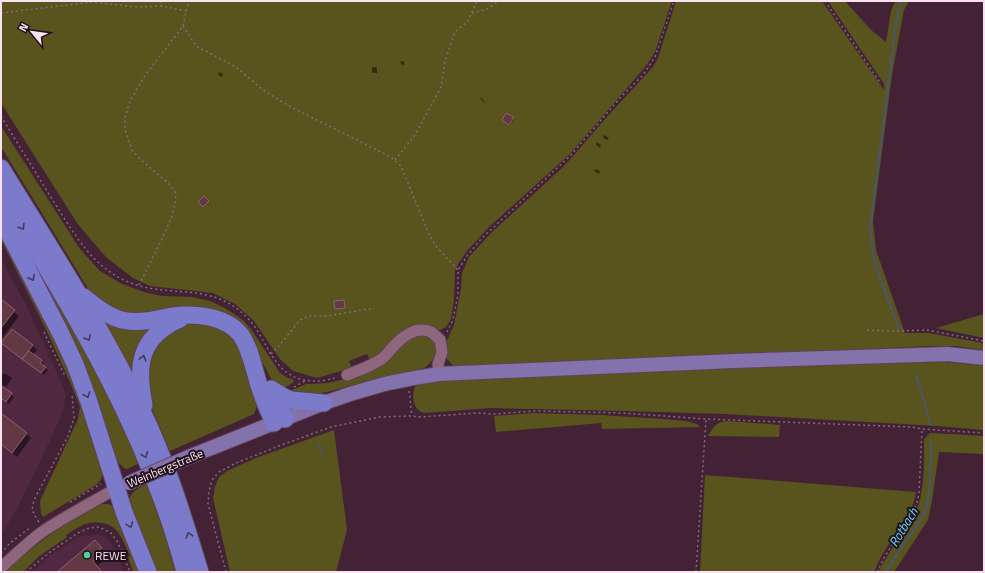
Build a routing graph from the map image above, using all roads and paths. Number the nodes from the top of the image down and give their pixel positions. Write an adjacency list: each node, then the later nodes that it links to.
1 (160, 1): 7 (path)
2 (190, 1): 8 (path)
3 (477, 1): 10 (path)
4 (499, 1): 10 (path)
5 (674, 1): 18 (path)
6 (825, 1): 12 (path)
7 (162, 6): 8 (path); 9 (path)
8 (186, 11): 11 (path)
9 (1, 13)
10 (472, 13): 14 (path)
11 (183, 26): 13 (path); 14 (path)
12 (881, 84)
13 (1, 116)
14 (395, 160): 18 (path)
15 (1, 168): 19 (highway)
16 (1, 193): 54 (highway, one-way to 54)
17 (1, 218): 43 (highway, one-way to 43)
18 (458, 270): 24 (path)
19 (76, 290): 21 (highway); 40 (highway)
20 (374, 308): 26 (path)
21 (189, 315): 27 (highway); 40 (highway, one-way to 21)
22 (42, 326): 31 (path)
23 (867, 330): 25 (path)
24 (440, 340): 29 (street); 30 (street)
25 (984, 341)
26 (270, 354)
27 (251, 355): 34 (highway); 39 (highway)
28 (984, 358): 29 (main road, Weinbergstraße)
29 (439, 374): 32 (main road, Weinbergstraße)
30 (347, 375): 33 (path)
31 (65, 376)
32 (406, 379): 36 (main road, Weinbergstraße); 37 (path)
33 (306, 380)
34 (271, 389): 36 (highway); 39 (highway)
35 (71, 390): 48 (path)
36 (324, 403): 39 (main road, Weinbergstraße)
37 (412, 416): 38 (path); 56 (path)
38 (706, 419): 41 (path); 57 (path)
39 (279, 421): 44 (main road, Weinbergstraße, bridge)
40 (148, 425): 55 (highway, one-way to 40)
41 (922, 429): 42 (path); 58 (path)
42 (984, 433)
43 (110, 467): 44 (highway); 45 (path)
44 (123, 486): 48 (street, Weinbergstraße); 53 (highway, one-way to 53)
45 (67, 504)
46 (44, 518): 48 (path)
47 (34, 525): 49 (path)
48 (41, 526): 50 (street, Weinbergstraße)
49 (1, 553)
50 (1, 568)
51 (26, 572): 52 (path)
52 (130, 572)
53 (148, 572)
54 (185, 572)
55 (200, 572)
56 (226, 572)
57 (696, 572)
58 (877, 572)

